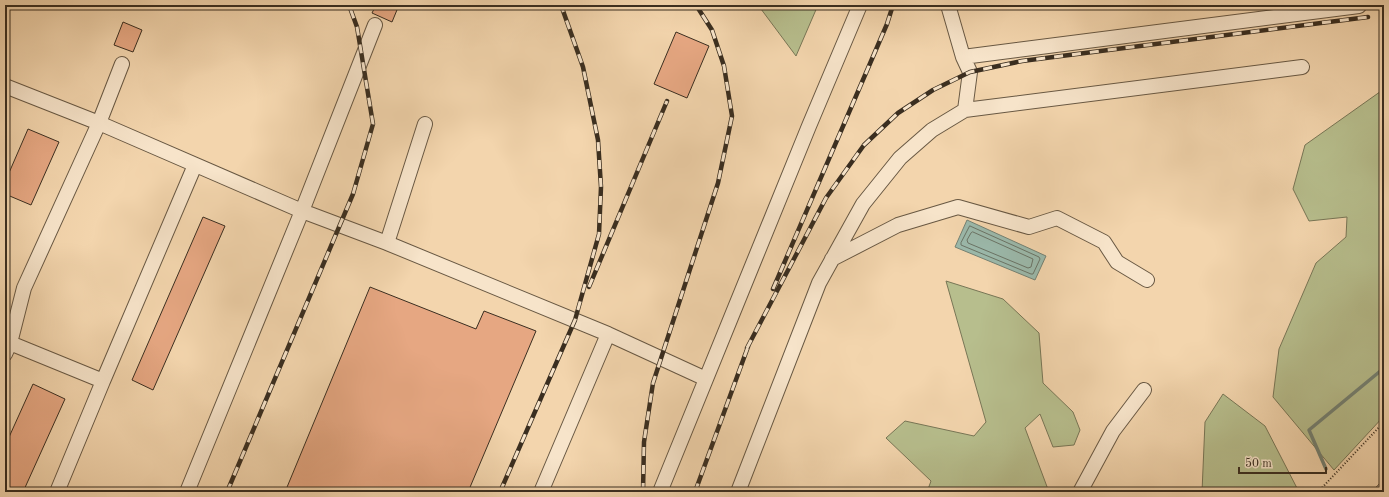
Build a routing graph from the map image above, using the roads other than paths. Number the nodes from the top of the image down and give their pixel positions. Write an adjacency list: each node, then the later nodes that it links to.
1 (860, 5): 19 (street)
2 (948, 5): 5 (street)
3 (1359, 6): 5 (street)
4 (375, 25): 13 (street)
5 (963, 57): 9 (street)
6 (122, 64): 10 (street)
7 (1302, 67): 9 (street)
8 (5, 86): 10 (street)
9 (965, 110): 15 (street)
10 (99, 124): 12 (street); 18 (street)
11 (425, 124): 14 (street)
12 (195, 165): 13 (street); 20 (street)
13 (302, 211): 14 (street); 23 (street)
14 (387, 243): 17 (street)
15 (832, 259): 16 (street); 26 (street)
16 (1147, 280)
17 (608, 334): 19 (street); 24 (street)
18 (7, 349): 20 (street)
19 (706, 379): 25 (street)
20 (103, 381): 22 (street)
21 (1144, 390): 27 (street)
22 (57, 492)
23 (187, 492)
24 (541, 492)
25 (660, 492)
26 (738, 492)
27 (1080, 492)

